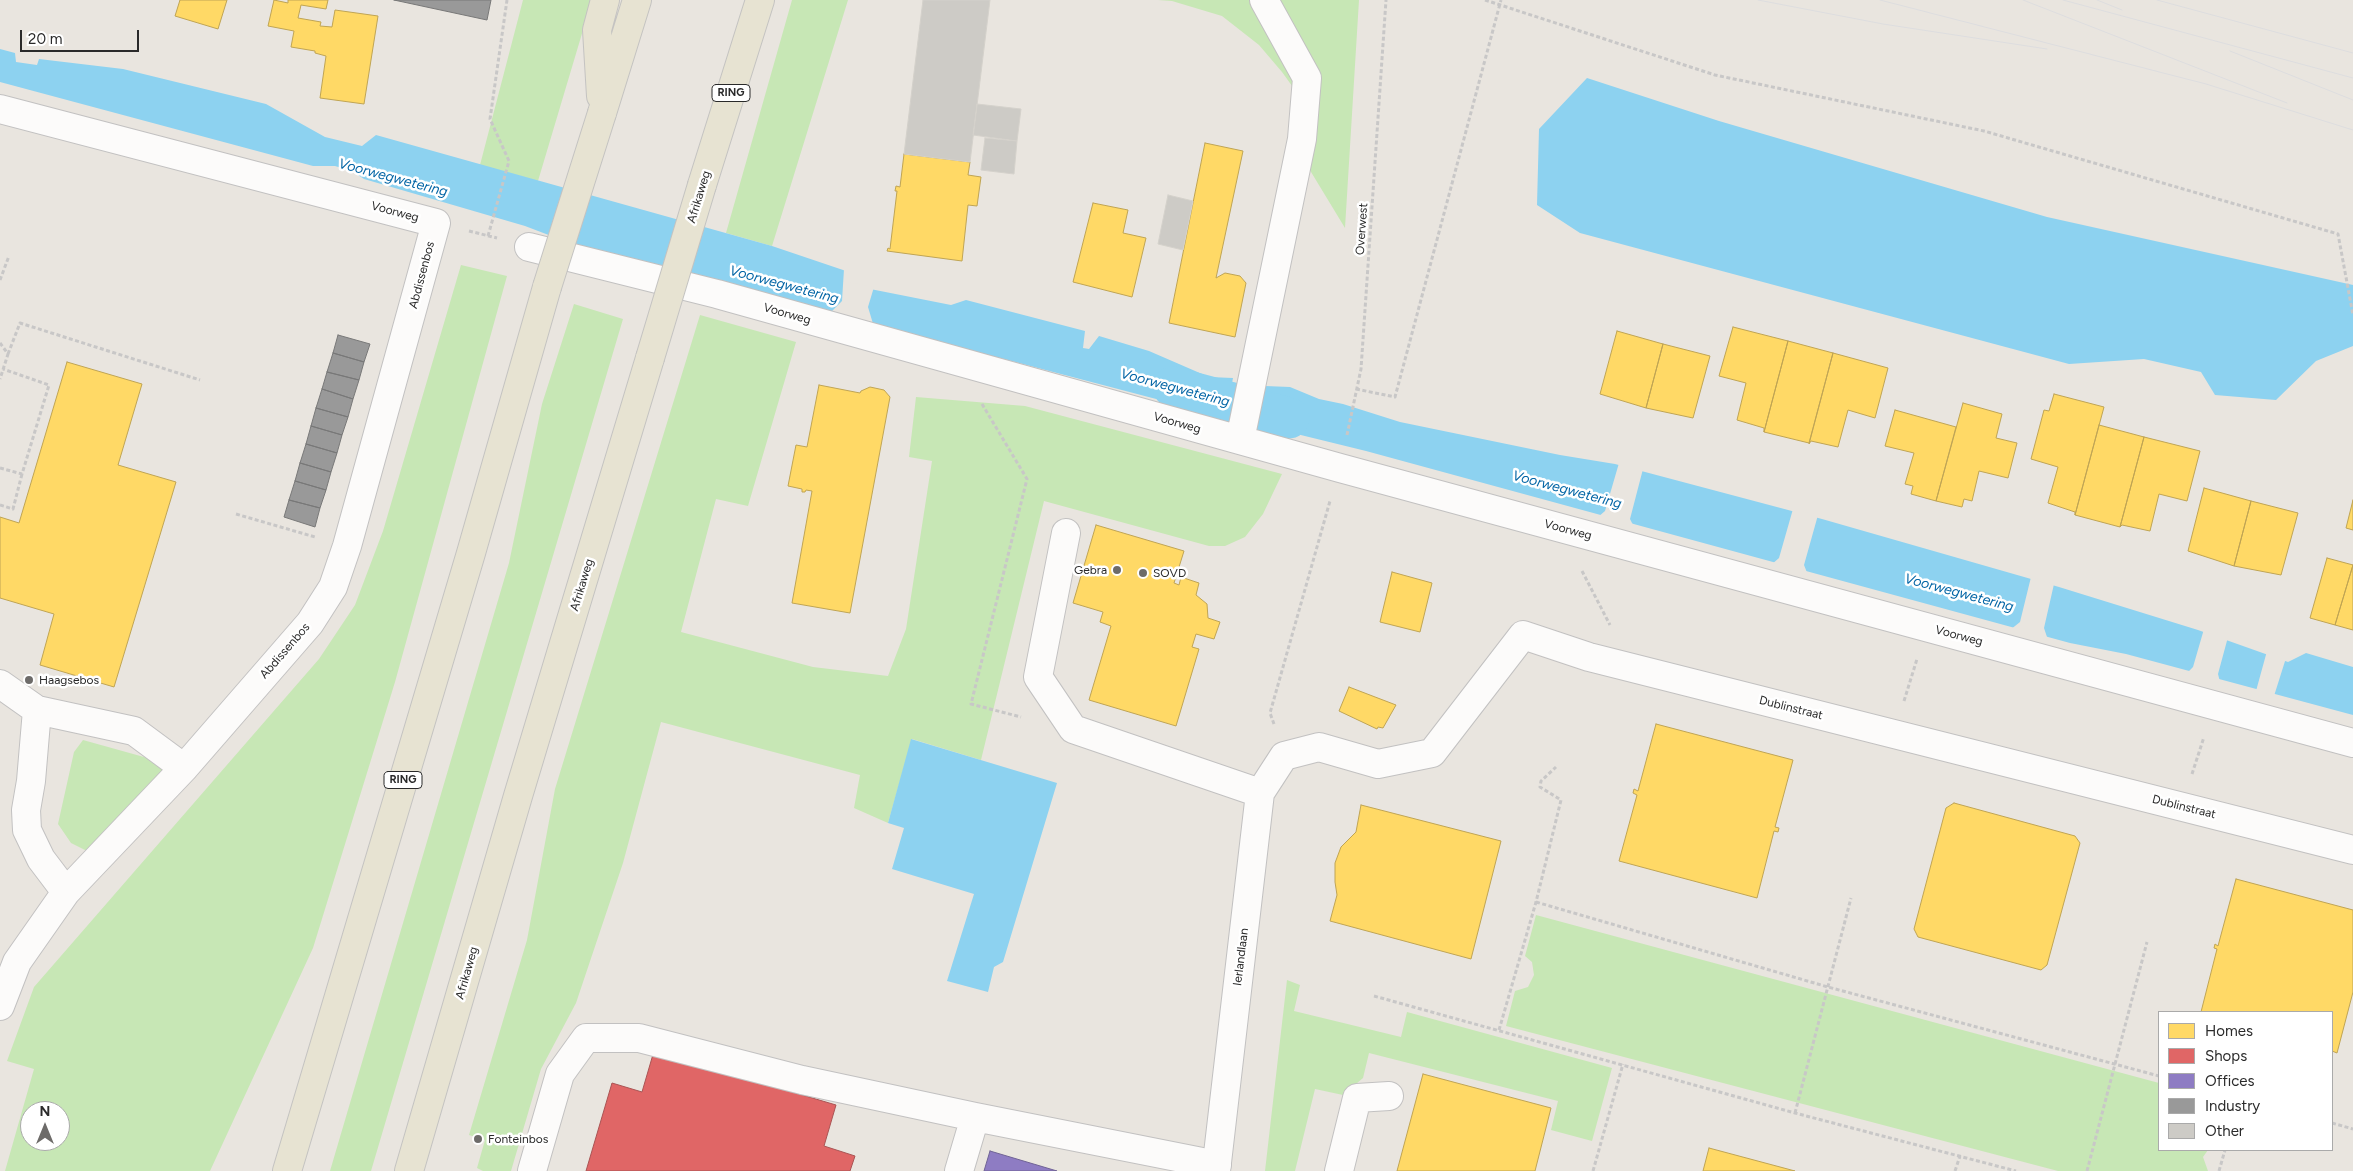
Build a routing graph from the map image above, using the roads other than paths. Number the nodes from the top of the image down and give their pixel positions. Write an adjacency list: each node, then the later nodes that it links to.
1 (605, 0): 6 (main road)
2 (636, 0): 6 (main road, RING)
3 (760, 0): 24 (main road, Afrikaweg / RING, bridge)
4 (1264, 0): 9 (street)
5 (0, 109): 7 (street, Voorweg)
6 (602, 113): 23 (main road, RING, bridge)
7 (436, 223): 15 (street, Abdissenbos)
8 (529, 247): 9 (street, Voorweg)
9 (1241, 436): 13 (street, Voorweg)
10 (1066, 533): 16 (street)
11 (0, 684): 12 (street)
12 (37, 710): 15 (street); 18 (street)
13 (2353, 743)
14 (1284, 756): 16 (street, Ierlandlaan); 17 (street, Dublinstraat)
15 (184, 768): 18 (street, Abdissenbos)
16 (1260, 793): 22 (street, Ierlandlaan)
17 (2353, 850)
18 (66, 892): 19 (street, Abdissenbos)
19 (0, 1006)
20 (1389, 1096): 27 (street)
21 (975, 1117): 22 (street, Ierlandlaan); 25 (street, Ierlandlaan); 26 (street)
22 (1217, 1168)
23 (287, 1171)
24 (409, 1171)
25 (532, 1171)
26 (959, 1171)
27 (1339, 1171)

